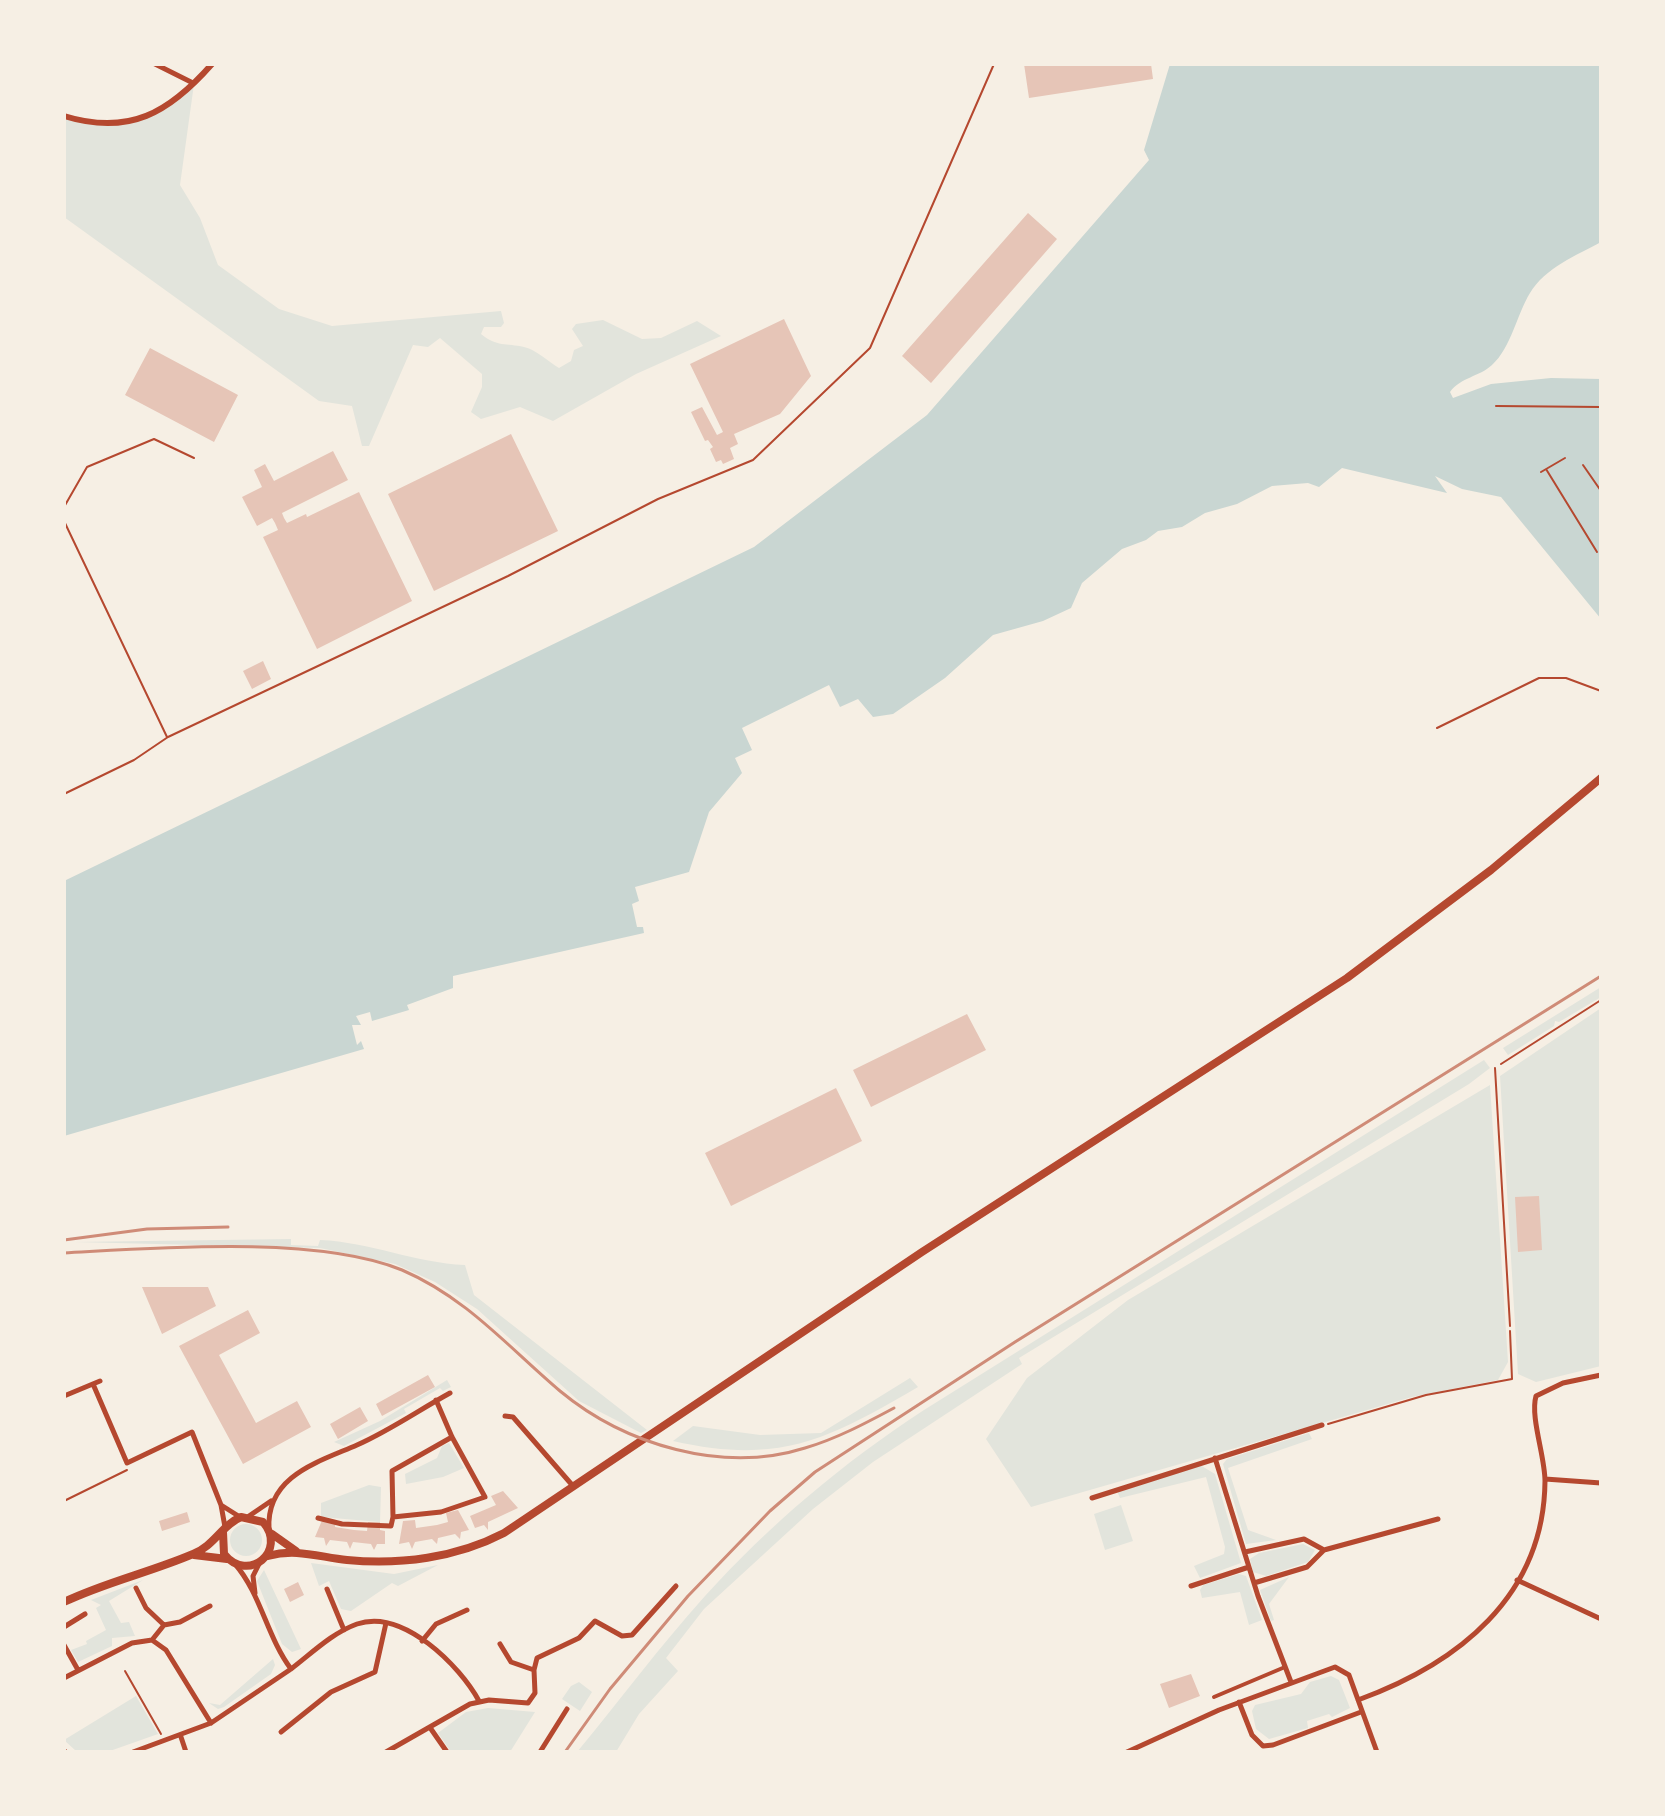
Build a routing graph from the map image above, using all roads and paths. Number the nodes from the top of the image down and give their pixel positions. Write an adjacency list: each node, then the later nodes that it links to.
1 (155, 64): 4 (street)
2 (212, 64): 4 (street)
3 (994, 64): 19 (lane)
4 (194, 84): 5 (street)
5 (64, 116)
6 (1496, 406): 7 (path)
7 (1601, 407)
8 (194, 458): 14 (lane)
9 (1565, 458): 11 (path)
10 (1583, 465): 13 (path)
11 (1546, 469): 12 (path); 16 (path)
12 (1541, 472)
13 (1601, 491)
14 (64, 507)
15 (64, 521): 19 (lane)
16 (1597, 552)
17 (1600, 691): 18 (lane)
18 (1437, 728)
19 (168, 737): 21 (lane)
20 (1599, 779): 38 (main road)
21 (64, 794)
22 (1601, 1000): 23 (path)
23 (1495, 1068): 24 (lane)
24 (1510, 1326): 32 (path)
25 (1601, 1375): 36 (street)
26 (100, 1381): 27 (street)
27 (93, 1384): 29 (street); 35 (street)
28 (450, 1393): 30 (street)
29 (64, 1396)
30 (436, 1400): 33 (street); 39 (street)
31 (505, 1416): 38 (street)
32 (1322, 1425): 34 (street)
33 (452, 1437): 44 (street); 44 (street)
34 (1215, 1458): 40 (street); 51 (street)
35 (127, 1463): 41 (path); 42 (street)
36 (1545, 1479): 37 (street); 57 (street)
37 (1601, 1483)
38 (574, 1487): 50 (main road)
39 (275, 1498): 43 (street); 48 (street)
40 (1092, 1498)
41 (64, 1501)
42 (221, 1505): 43 (street); 47 (street)
43 (248, 1517): 47 (main road); 48 (main road)
44 (393, 1517): 45 (street)
45 (318, 1518)
46 (1438, 1519): 49 (street)
47 (224, 1530): 52 (main road); 54 (main road)
48 (270, 1531): 50 (main road); 53 (main road)
49 (1324, 1550): 51 (street); 58 (street)
50 (296, 1551): 53 (main road)
51 (1245, 1552): 56 (street)
52 (193, 1555): 54 (main road); 64 (main road)
53 (268, 1556): 55 (main road)
54 (232, 1562): 55 (main road); 63 (street)
55 (259, 1564): 63 (street)
56 (1249, 1567): 58 (street); 60 (street)
57 (1517, 1580): 68 (street); 85 (street)
58 (1254, 1583): 77 (street)
59 (676, 1586): 80 (street)
60 (1191, 1586)
61 (136, 1588): 70 (street)
62 (327, 1589): 72 (street)
63 (256, 1598): 78 (street)
64 (66, 1599)
65 (210, 1606): 70 (street)
66 (467, 1610): 74 (street)
67 (85, 1614): 71 (street)
68 (1601, 1619)
69 (386, 1623): 72 (street); 74 (street); 92 (street)
70 (164, 1625): 73 (street)
71 (64, 1627)
72 (344, 1630): 78 (street)
73 (152, 1640): 79 (street); 90 (street)
74 (422, 1641): 86 (street)
75 (500, 1644): 80 (street)
76 (64, 1645): 79 (street)
77 (1285, 1667): 83 (street); 84 (street)
78 (291, 1669): 90 (street)
79 (78, 1670): 82 (street)
80 (534, 1670): 86 (street)
81 (125, 1671): 94 (path)
82 (64, 1678)
83 (1291, 1682): 85 (street); 87 (street)
84 (1214, 1697)
85 (1358, 1700): 89 (street)
86 (479, 1701): 91 (street)
87 (1239, 1702): 89 (street); 100 (street)
88 (567, 1709): 99 (street)
89 (1361, 1711): 101 (street)
90 (211, 1723): 93 (street)
91 (431, 1729): 97 (street); 98 (street)
92 (281, 1732)
93 (181, 1737): 94 (street); 96 (street)
94 (166, 1742): 95 (street)
95 (133, 1752)
96 (186, 1752)
97 (386, 1752)
98 (447, 1752)
99 (540, 1752)
100 (1127, 1752)
101 (1377, 1752)

